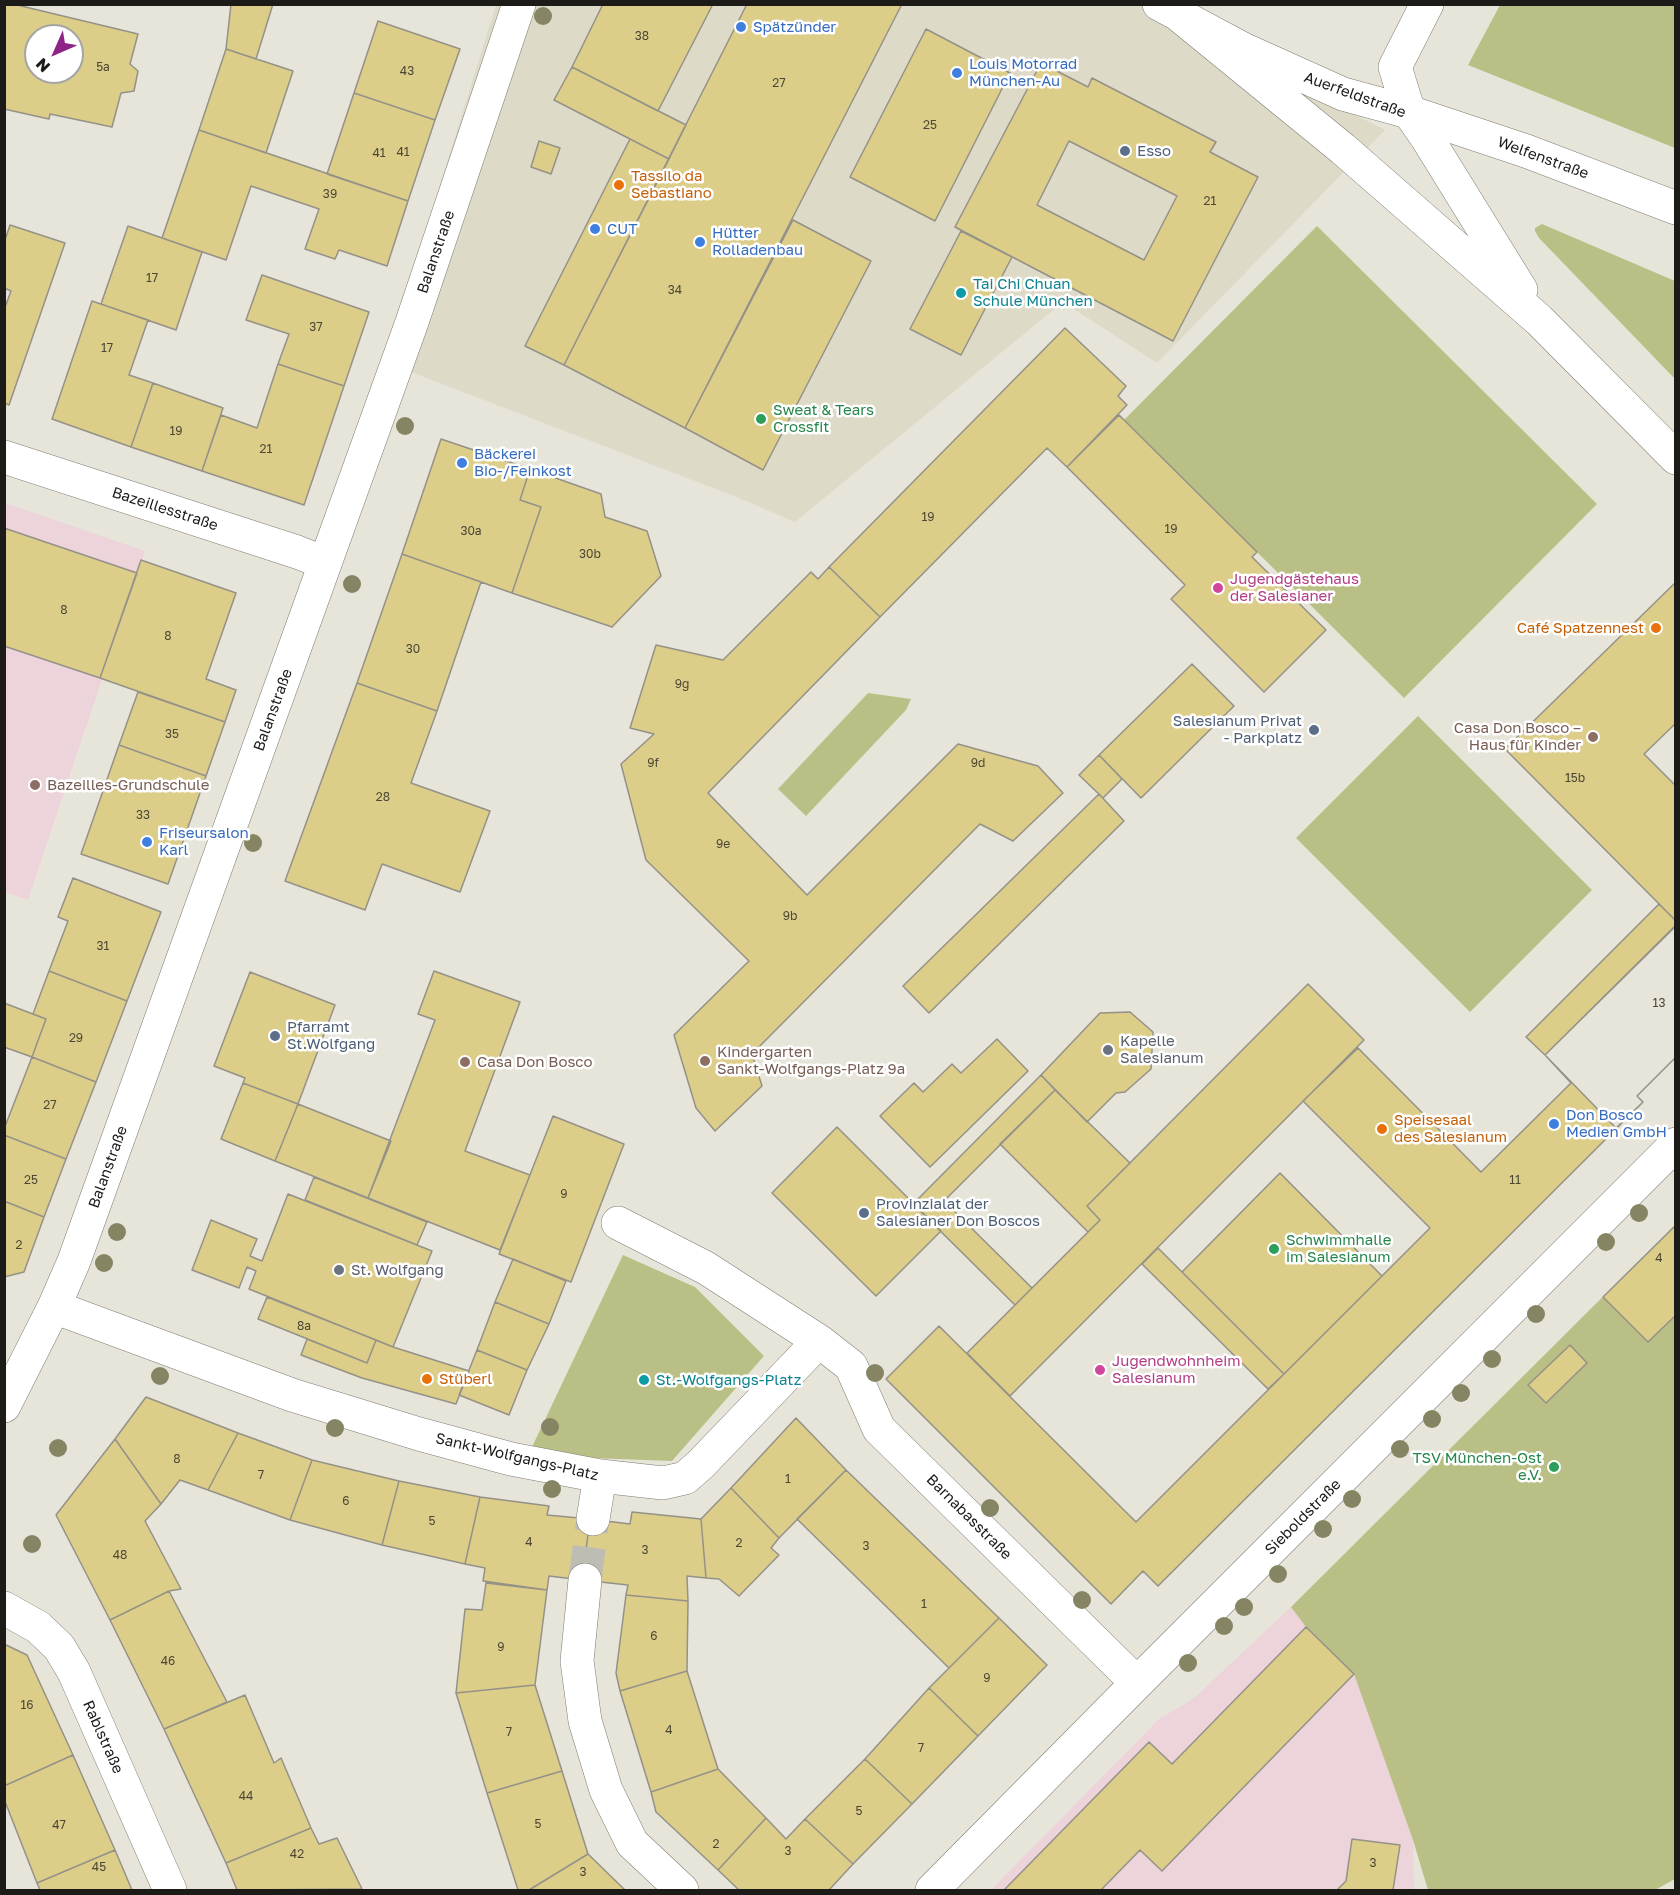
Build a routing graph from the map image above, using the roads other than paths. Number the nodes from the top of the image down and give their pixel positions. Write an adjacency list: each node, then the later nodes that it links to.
1 (519, 4): 9 (street, Balanstraße)
2 (1427, 4): 4 (street)
3 (1170, 10): 4 (street, Auerfeldstraße); 6 (street, Auerfeldstraße)
4 (1409, 112): 5 (street, Welfenstraße); 6 (street, Auerfeldstraße)
5 (1676, 208)
6 (1539, 320): 8 (street, Auerfeldstraße)
7 (4, 457): 9 (street, Bazeillesstraße)
8 (1676, 458)
9 (325, 563): 12 (street, Balanstraße)
10 (1676, 1144): 20 (street, Sieboldstraße)
11 (618, 1223): 13 (street)
12 (54, 1307): 14 (street, Balanstraße); 16 (street, Sankt-Wolfgangs-Platz)
13 (819, 1341): 16 (street, Sankt-Wolfgangs-Platz); 20 (street, Barnabasstraße)
14 (16, 1356): 15 (street, Balanstraße)
15 (4, 1406)
16 (600, 1476): 17 (street)
17 (593, 1519)
18 (585, 1580): 22 (street)
19 (4, 1608): 21 (street, Rablstraße)
20 (1137, 1683): 23 (street, Sieboldstraße)
21 (170, 1890)
22 (682, 1890)
23 (932, 1890)

